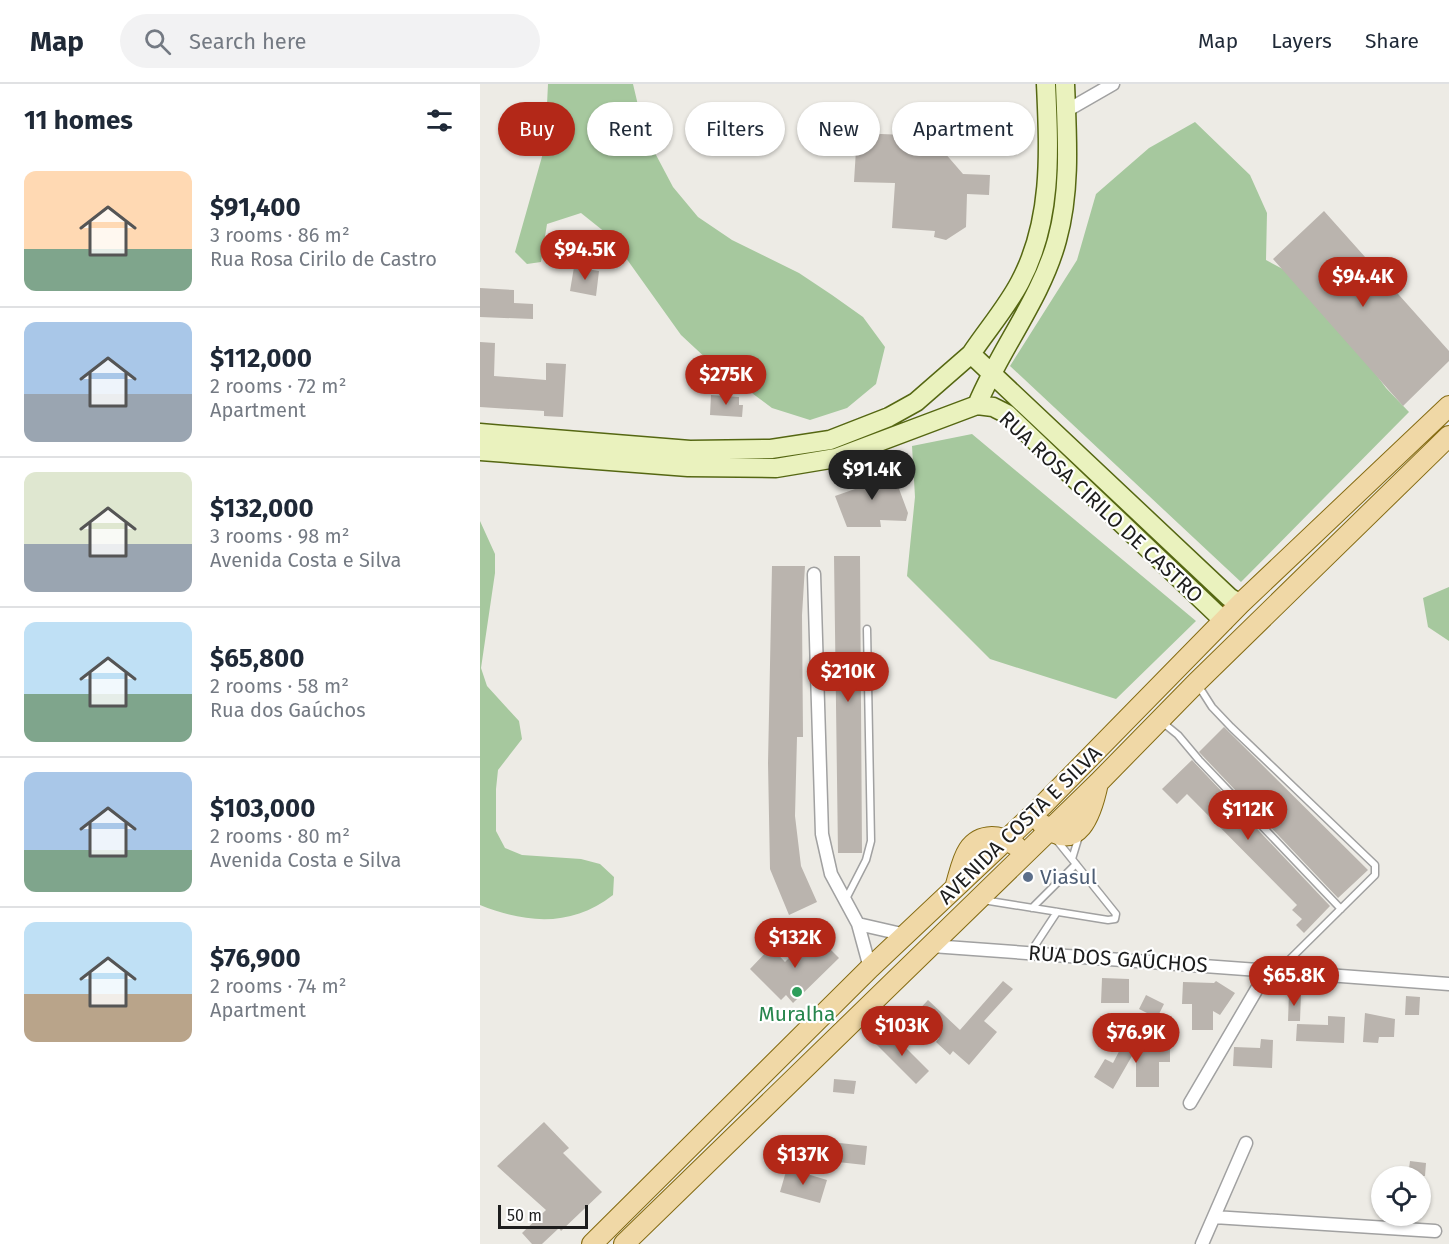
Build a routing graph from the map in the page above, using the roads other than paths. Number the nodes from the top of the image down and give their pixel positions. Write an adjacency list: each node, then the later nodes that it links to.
1 (1046, 84): 5 (main road)
2 (1065, 84): 4 (main road)
3 (1113, 84): 4 (street)
4 (1066, 111): 6 (main road)
5 (971, 354): 6 (main road); 10 (main road)
6 (991, 371): 7 (main road); 16 (main road)
7 (977, 405): 13 (main road, RUA ROSA CIRILO DE CASTRO); 17 (main road, RUA ROSA CIRILO DE CASTRO)
8 (1449, 406): 16 (main road, AVENIDA COSTA E SILVA)
9 (480, 433): 14 (main road)
10 (831, 440): 13 (main road); 14 (main road)
11 (1447, 442): 19 (main road, AVENIDA COSTA E SILVA)
12 (480, 451): 14 (main road, RUA ROSA CIRILO DE CASTRO)
13 (836, 458): 14 (main road, RUA ROSA CIRILO DE CASTRO)
14 (689, 459)
15 (814, 574): 28 (street)
16 (1240, 604): 17 (main road, AVENIDA COSTA E SILVA)
17 (1224, 621): 22 (main road, AVENIDA COSTA E SILVA)
18 (867, 629): 28 (lane)
19 (1197, 682): 20 (main road, AVENIDA COSTA E SILVA); 31 (lane)
20 (1159, 720): 21 (main road, AVENIDA COSTA E SILVA); 31 (lane)
21 (1098, 783): 23 (main road); 24 (main road, AVENIDA COSTA E SILVA)
22 (1042, 805): 24 (main road); 25 (main road, AVENIDA COSTA E SILVA)
23 (1081, 829): 24 (main road); 26 (lane)
24 (1049, 831): 26 (lane); 27 (main road, AVENIDA COSTA E SILVA)
25 (1007, 840): 27 (main road); 34 (main road, AVENIDA COSTA E SILVA)
26 (1074, 861): 30 (lane); 32 (lane)
27 (1018, 862): 29 (main road, AVENIDA COSTA E SILVA)
28 (845, 899): 33 (street)
29 (979, 900): 30 (lane); 35 (main road, AVENIDA COSTA E SILVA)
30 (1032, 908): 32 (lane)
31 (1341, 909): 38 (lane)
32 (1057, 912): 36 (lane)
33 (858, 924): 34 (street); 37 (street)
34 (906, 935): 37 (main road, AVENIDA COSTA E SILVA)
35 (932, 946): 36 (street, RUA DOS GAÚCHOS); 45 (main road, AVENIDA COSTA E SILVA)
36 (1030, 953): 38 (street, RUA DOS GAÚCHOS)
37 (870, 968): 44 (main road, AVENIDA COSTA E SILVA)
38 (1273, 970): 39 (street, RUA DOS GAÚCHOS); 40 (street)
39 (1449, 984)
40 (1190, 1103)
41 (1246, 1143): 42 (street)
42 (1214, 1217): 43 (street); 46 (street)
43 (1435, 1231)
44 (592, 1244)
45 (624, 1244)
46 (1203, 1244)

